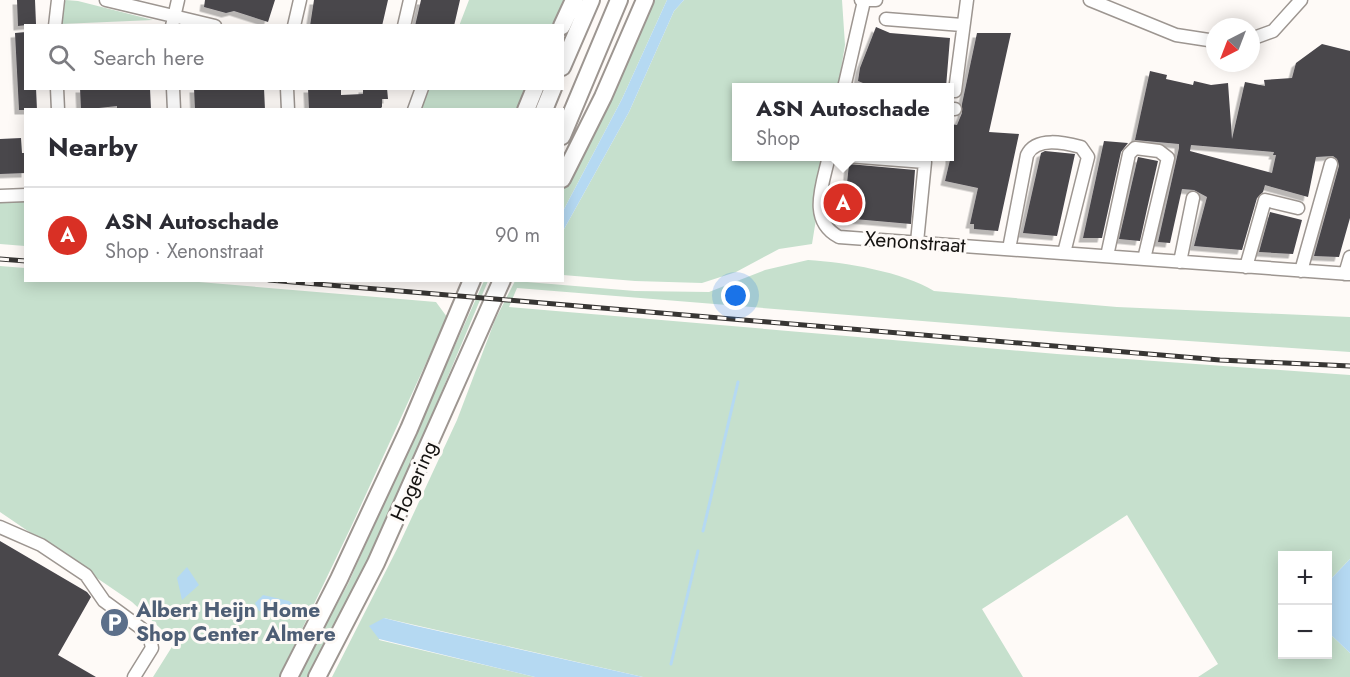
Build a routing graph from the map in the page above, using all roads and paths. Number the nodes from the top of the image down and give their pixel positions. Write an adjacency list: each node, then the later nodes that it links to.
1 (58, 0): 17 (street)
2 (106, 0): 16 (street)
3 (178, 0): 16 (street)
4 (300, 0): 19 (street)
5 (410, 0): 20 (street)
6 (574, 0): 21 (highway)
7 (591, 0): 25 (highway)
8 (619, 0): 40 (highway)
9 (645, 0): 44 (highway)
10 (863, 0): 11 (street); 26 (street)
11 (876, 0)
12 (967, 0): 22 (street)
13 (1090, 0): 24 (street)
14 (1301, 0): 23 (street)
15 (885, 19): 22 (street)
16 (173, 20): 18 (street)
17 (55, 24)
18 (201, 24)
19 (294, 24)
20 (404, 24)
21 (563, 24)
22 (962, 25): 33 (street)
23 (1260, 36)
24 (1206, 40)
25 (564, 62)
26 (845, 83)
27 (57, 90): 34 (street)
28 (173, 90): 35 (street)
29 (287, 90): 36 (street)
30 (421, 90): 37 (street)
31 (534, 90): 38 (highway)
32 (552, 90): 39 (highway)
33 (955, 91)
34 (58, 108)
35 (174, 108)
36 (288, 108)
37 (415, 108)
38 (527, 108)
39 (545, 108)
40 (564, 131)
41 (828, 161): 49 (street, Xenonstraat)
42 (912, 161): 49 (street)
43 (1331, 164): 57 (street)
44 (564, 175)
45 (24, 195): 46 (street)
46 (0, 196)
47 (1193, 198): 55 (street)
48 (1298, 208): 56 (street)
49 (917, 242): 50 (street, Xenonstraat)
50 (1009, 249): 51 (street, Xenonstraat); 51 (street)
51 (1064, 253): 52 (street, Xenonstraat)
52 (1107, 256): 54 (street, Xenonstraat); 54 (street)
53 (1350, 257): 58 (street)
54 (1144, 259): 55 (street, Xenonstraat)
55 (1180, 262): 56 (street, Xenonstraat)
56 (1246, 267): 57 (street, Xenonstraat)
57 (1301, 271): 58 (street, Xenonstraat)
58 (1348, 274)
59 (471, 282): 63 (highway, Hogering)
60 (501, 282): 64 (highway, Hogering)
61 (0, 527): 62 (street)
62 (134, 677)
63 (289, 677)
64 (317, 677)

